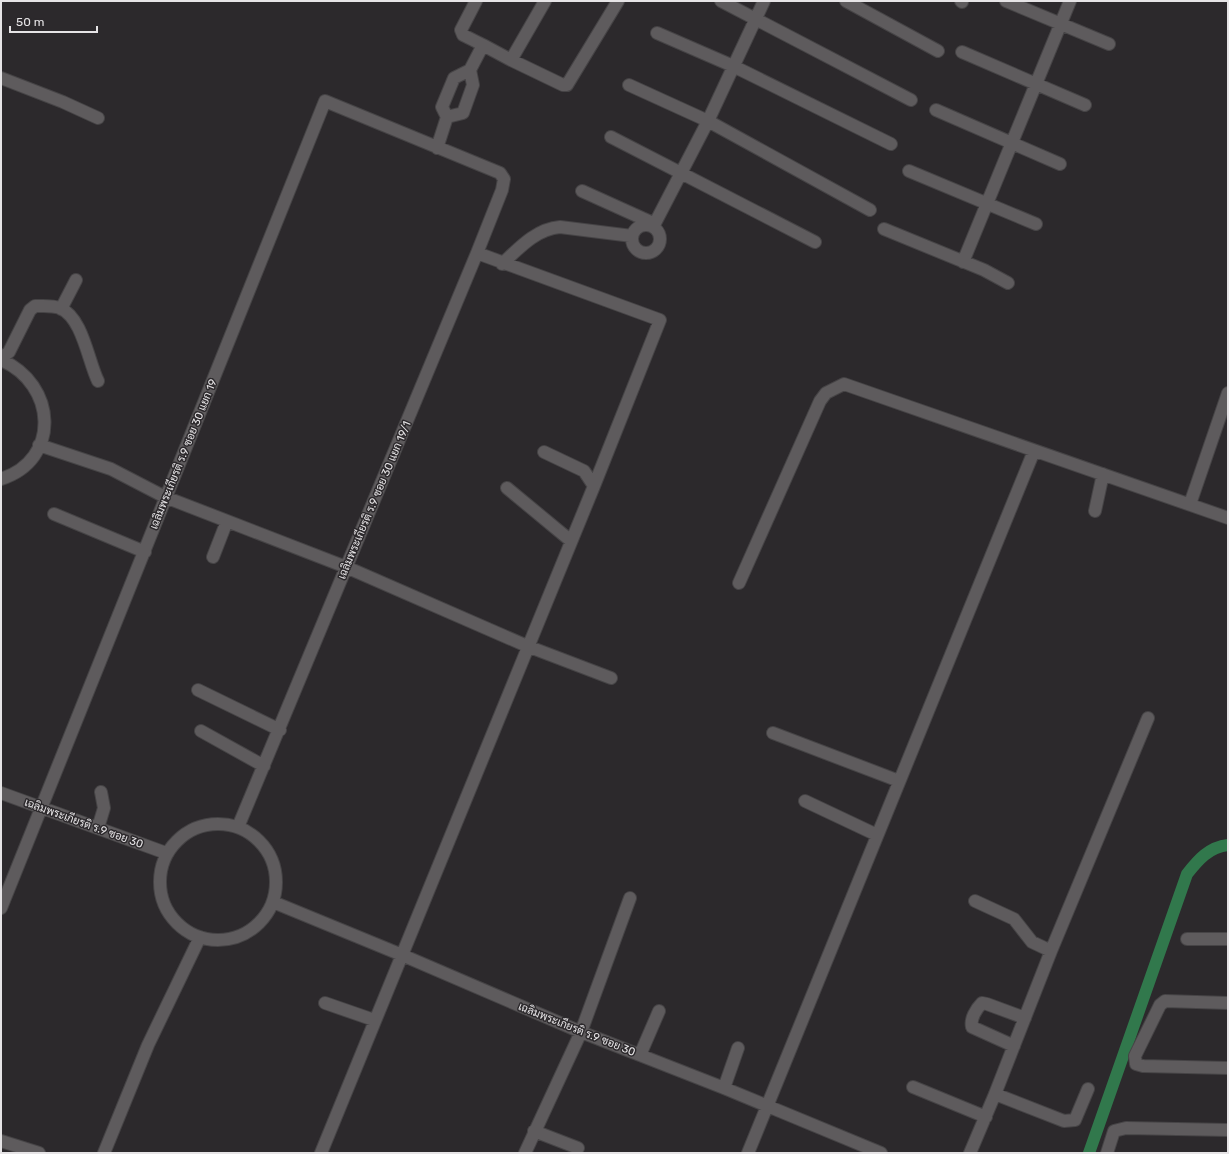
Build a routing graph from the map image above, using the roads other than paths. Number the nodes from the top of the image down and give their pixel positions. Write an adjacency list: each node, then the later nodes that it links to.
1 (476, 1): 13 (street)
2 (545, 1): 16 (street)
3 (618, 1): 16 (street)
4 (721, 1): 9 (street)
5 (764, 1): 9 (street)
6 (846, 1): 14 (street)
7 (1006, 1): 10 (street)
8 (1070, 1): 10 (street)
9 (755, 19): 17 (street); 22 (street)
10 (1060, 24): 12 (street); 20 (street)
11 (657, 33): 17 (street)
12 (1110, 44)
13 (483, 45): 16 (street); 18 (street)
14 (938, 51)
15 (962, 52): 20 (street)
16 (511, 60)
17 (733, 66): 27 (street); 30 (street)
18 (470, 70): 25 (street); 25 (street)
19 (1, 78): 26 (street)
20 (1035, 82): 23 (street); 29 (street)
21 (629, 85): 27 (street)
22 (911, 100)
23 (1085, 105)
24 (936, 110): 29 (street)
25 (448, 117): 31 (street)
26 (98, 118)
27 (708, 121): 34 (street); 37 (street)
28 (611, 137): 34 (street)
29 (1010, 143): 32 (street); 36 (street)
30 (891, 144)
31 (437, 148): 43 (street, เฉลิมพระเกียรติ ร.9 ซอย 30 แยก 19/1); 59 (street, เฉลิมพระเกียรติ ร.9 ซอย 30 แยก 19)
32 (1060, 164)
33 (909, 171): 36 (street)
34 (680, 174): 39 (street); 42 (street)
35 (582, 191): 39 (street)
36 (986, 202): 38 (street); 44 (street)
37 (870, 210)
38 (1036, 224)
39 (654, 225): 41 (street); 41 (street)
40 (884, 229): 44 (street)
41 (632, 236): 45 (street)
42 (815, 242)
43 (477, 253): 45 (street); 68 (street, เฉลิมพระเกียรติ ร.9 ซอย 30 แยก 19/1)
44 (963, 262): 47 (street)
45 (502, 264): 57 (street)
46 (76, 280): 48 (street)
47 (1008, 283)
48 (61, 309): 49 (street); 50 (street)
49 (1, 359): 52 (street)
50 (98, 381)
51 (1228, 393): 60 (street)
52 (39, 445): 56 (street); 59 (street)
53 (1034, 451): 55 (street); 69 (street); 78 (street)
54 (544, 452): 57 (street)
55 (1103, 474): 60 (street); 61 (street)
56 (1, 479)
57 (594, 486): 65 (street)
58 (507, 488): 65 (street)
59 (165, 496): 64 (street); 66 (street, เฉลิมพระเกียรติ ร.9 ซอย 30 แยก 19)
60 (1190, 504): 63 (street)
61 (1095, 511)
62 (54, 514): 66 (street)
63 (1228, 518)
64 (227, 521): 67 (street); 68 (street)
65 (571, 540): 70 (street)
66 (145, 552): 82 (street, เฉลิมพระเกียรติ ร.9 ซอย 30 แยก 19)
67 (213, 557)
68 (346, 567): 70 (street); 75 (street, เฉลิมพระเกียรติ ร.9 ซอย 30 แยก 19/1)
69 (739, 583)
70 (527, 646): 71 (street); 95 (street)
71 (611, 678)
72 (198, 690): 75 (street)
73 (1148, 718): 94 (street)
74 (202, 730): 77 (street)
75 (280, 730): 77 (street, เฉลิมพระเกียรติ ร.9 ซอย 30 แยก 19/1)
76 (773, 733): 78 (street)
77 (264, 766): 83 (street, เฉลิมพระเกียรติ ร.9 ซอย 30 แยก 19/1)
78 (899, 781): 85 (street)
79 (101, 792): 84 (street)
80 (1, 794): 82 (street, เฉลิมพระเกียรติ ร.9 ซอย 30)
81 (805, 801): 85 (street)
82 (40, 807): 84 (street, เฉลิมพระเกียรติ ร.9 ซอย 30); 90 (street, เฉลิมพระเกียรติ ร.9 ซอย 30 แยก 19)
83 (238, 826): 86 (street); 89 (street)
84 (98, 828): 86 (street, เฉลิมพระเกียรติ ร.9 ซอย 30)
85 (877, 835): 110 (street)
86 (166, 853): 91 (street)
87 (630, 898): 101 (street)
88 (975, 901): 94 (street)
89 (273, 902): 91 (street); 95 (street, เฉลิมพระเกียรติ ร.9 ซอย 30)
90 (1, 908)
91 (200, 938): 117 (street)
92 (1187, 939): 93 (street)
93 (1228, 939)
94 (1050, 951): 99 (street)
95 (402, 955): 100 (street); 101 (street, เฉลิมพระเกียรติ ร.9 ซอย 30)
96 (325, 1003): 100 (street)
97 (1228, 1003): 105 (street)
98 (659, 1011): 104 (street)
99 (1025, 1018): 102 (street); 102 (street)
100 (374, 1020): 118 (street)
101 (581, 1032): 104 (street, เฉลิมพระเกียรติ ร.9 ซอย 30); 113 (street)
102 (1014, 1046): 109 (street)
103 (738, 1048): 107 (street)
104 (640, 1055): 107 (street, เฉลิมพระเกียรติ ร.9 ซอย 30)
105 (1228, 1068)
106 (913, 1086): 111 (street)
107 (724, 1088): 110 (street, เฉลิมพระเกียรติ ร.9 ซอย 30)
108 (1088, 1089): 109 (street)
109 (995, 1094): 111 (street)
110 (766, 1105): 120 (street); 121 (street, เฉลิมพระเกียรติ ร.9 ซอย 30)
111 (986, 1117): 122 (street)
112 (1228, 1130): 123 (street)
113 (534, 1131): 115 (street); 119 (street)
114 (1, 1141): 116 (street)
115 (578, 1148)
116 (39, 1153)
117 (104, 1153)
118 (321, 1153)
119 (525, 1153)
120 (748, 1153)
121 (881, 1153)
122 (970, 1153)
123 (1107, 1153)

